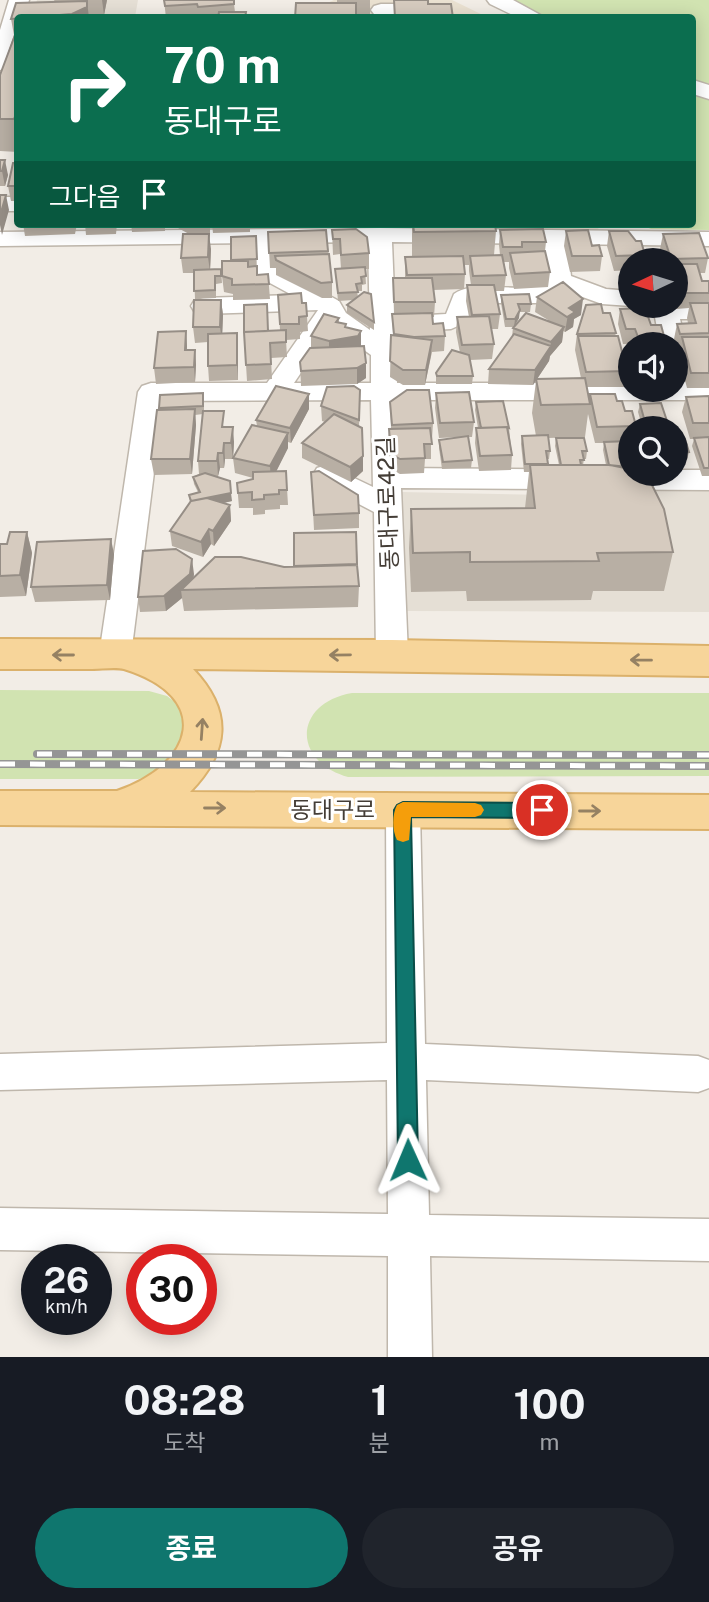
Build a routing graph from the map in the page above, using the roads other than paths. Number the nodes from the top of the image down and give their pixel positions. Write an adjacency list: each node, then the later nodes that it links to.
1 (476, 0): 5 (street)
2 (497, 0): 6 (street)
3 (381, 10): 4 (street)
4 (432, 14)
5 (500, 14)
6 (527, 14)
7 (14, 25): 8 (street)
8 (7, 60)
9 (176, 231): 12 (street); 14 (street)
10 (627, 231): 13 (street); 16 (street)
11 (380, 235): 12 (street); 13 (street); 24 (street, 동대구로42길)
12 (266, 236): 20 (street)
13 (554, 237): 18 (street)
14 (0, 239)
15 (709, 239): 17 (street)
16 (653, 248)
17 (660, 248)
18 (560, 280): 19 (street); 24 (street)
19 (618, 298)
20 (326, 305): 21 (street); 24 (street); 26 (street)
21 (202, 306)
22 (688, 310): 23 (street)
23 (709, 311)
24 (382, 339): 25 (street, 동대구로42길)
25 (383, 390): 26 (street); 27 (street); 31 (street, 동대구로42길)
26 (275, 391): 35 (street)
27 (618, 391)
28 (688, 391): 29 (street)
29 (709, 391)
30 (327, 475): 33 (street)
31 (386, 478): 32 (street); 33 (street, 동대구로42길)
32 (709, 481)
33 (396, 511): 36 (street, 동대구로42길)
34 (0, 654): 35 (main road, one-way to 34)
35 (117, 655): 36 (main road, one-way to 35); 39 (main road, one-way to 35)
36 (392, 655): 37 (main road, one-way to 36)
37 (709, 661)
38 (0, 808): 39 (main road, 동대구로)
39 (101, 809): 40 (main road, 동대구로, one-way to 40)
40 (403, 810): 41 (main road, 동대구로, one-way to 41); 42 (street)
41 (709, 811)
42 (406, 1061): 43 (street); 44 (street); 46 (street)
43 (0, 1072)
44 (698, 1074)
45 (0, 1229): 46 (street)
46 (410, 1234): 47 (street); 48 (street)
47 (709, 1240)
48 (410, 1357)

